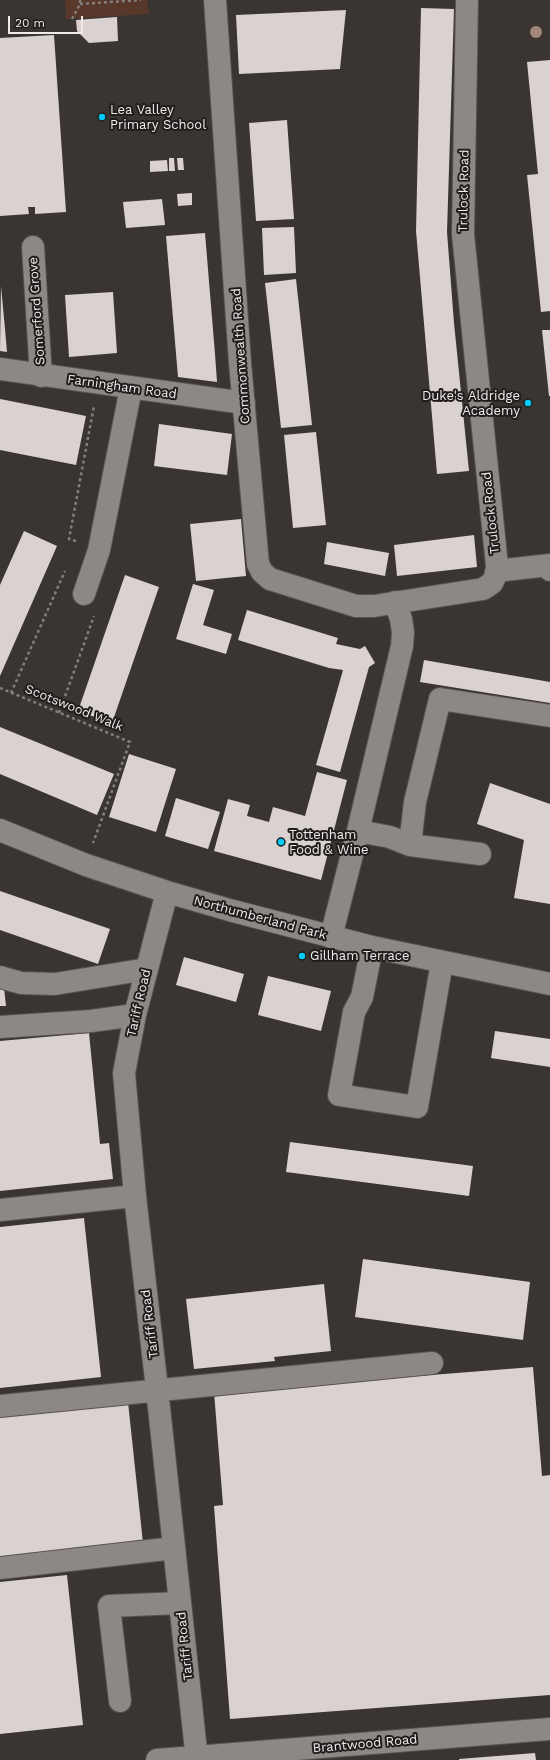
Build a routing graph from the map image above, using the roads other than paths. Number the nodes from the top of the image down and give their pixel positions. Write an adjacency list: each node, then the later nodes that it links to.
1 (215, 0): 7 (street, Commonwealth Road)
2 (467, 0): 9 (street, Trulock Road)
3 (33, 247): 5 (street, Somerford Grove)
4 (0, 369): 5 (street, Farningham Road)
5 (41, 376): 6 (street, Farningham Road)
6 (129, 397): 7 (street, Farningham Road); 11 (street)
7 (244, 403): 10 (street, Commonwealth Road)
8 (550, 570): 9 (street)
9 (496, 571): 10 (street, Trulock Road)
10 (395, 602): 14 (street)
11 (90, 603)
12 (550, 716): 15 (street)
13 (0, 830): 17 (street, Northumberland Park)
14 (358, 831): 15 (street); 18 (street)
15 (410, 845): 16 (street)
16 (480, 854)
17 (167, 892): 18 (street, Northumberland Park); 21 (street, Tariff Road)
18 (331, 937): 19 (street, Northumberland Park)
19 (372, 947): 20 (street, Northumberland Park); 20 (street)
20 (442, 962): 23 (street, Northumberland Park)
21 (147, 969): 22 (street); 24 (street, Tariff Road)
22 (0, 977)
23 (550, 984)
24 (135, 1015): 25 (street); 26 (street, Tariff Road)
25 (0, 1027)
26 (135, 1196): 27 (street); 29 (street, Tariff Road)
27 (0, 1210)
28 (432, 1363): 29 (street)
29 (158, 1389): 30 (street); 31 (street, Tariff Road)
30 (0, 1406)
31 (174, 1548): 32 (street); 33 (street, Tariff Road)
32 (0, 1568)
33 (180, 1603): 34 (street); 36 (street, Tariff Road)
34 (120, 1700)
35 (550, 1729): 36 (street, Brantwood Road)
36 (196, 1759): 37 (street, Brantwood Road)
37 (157, 1760)

